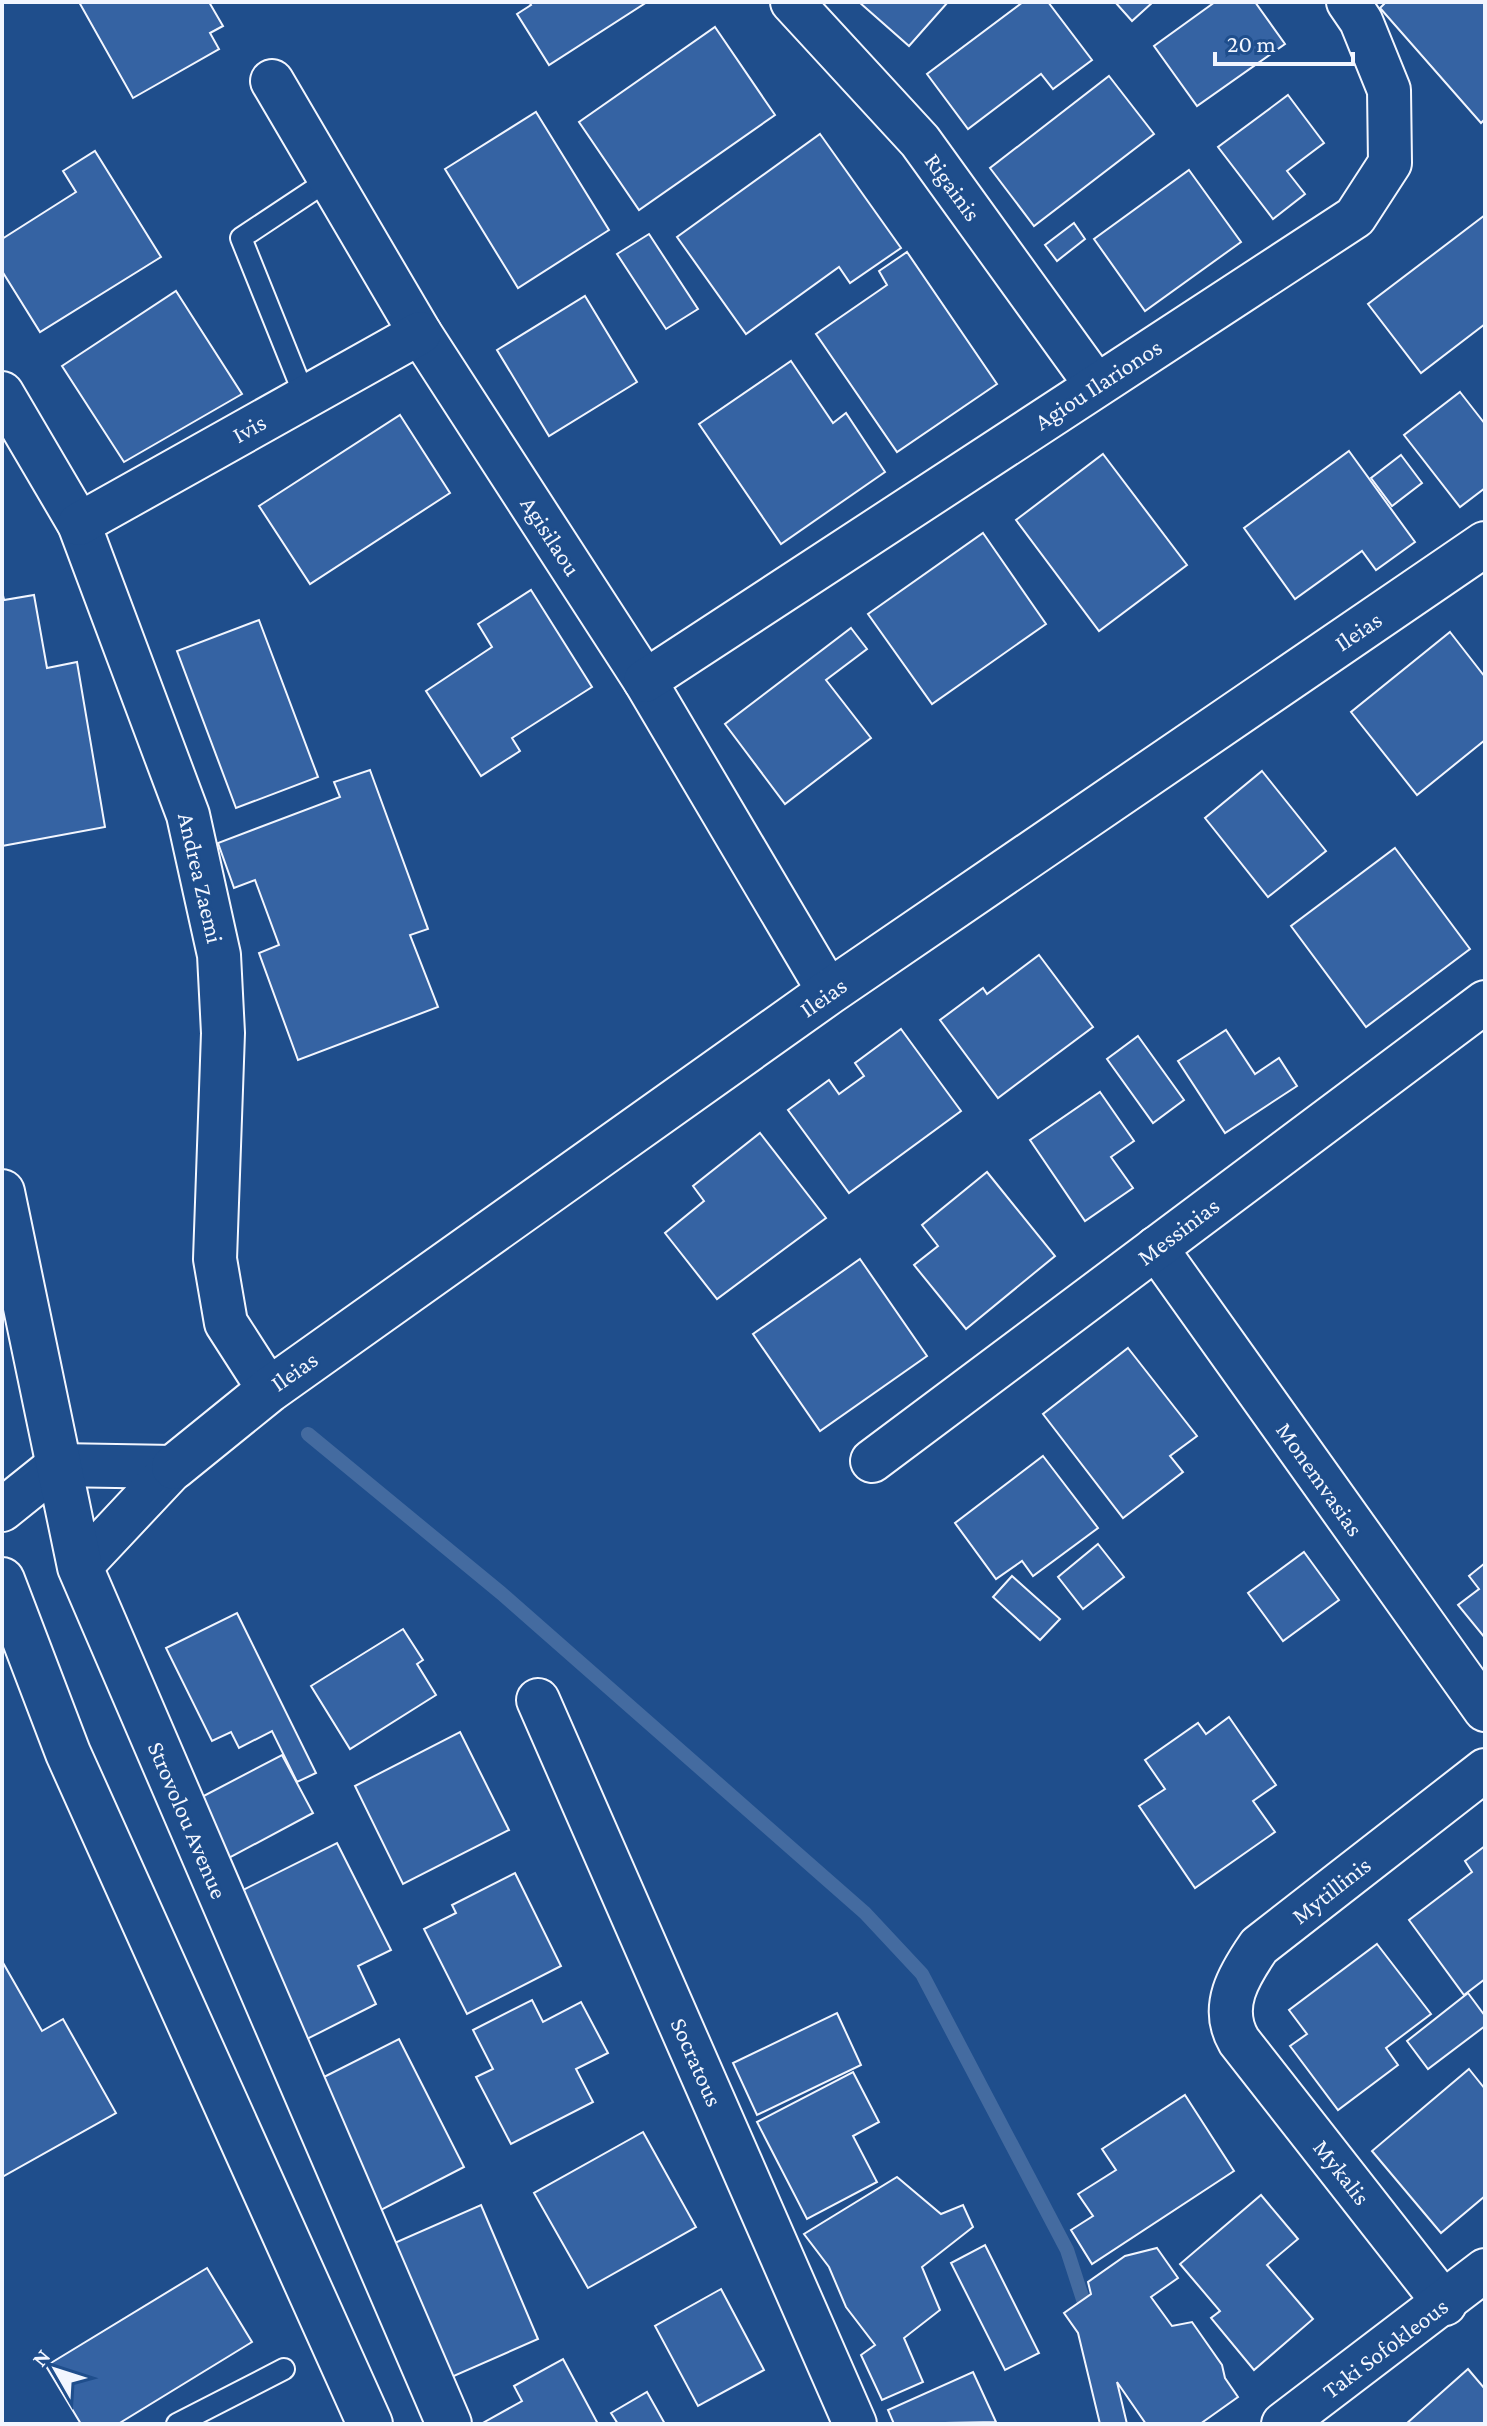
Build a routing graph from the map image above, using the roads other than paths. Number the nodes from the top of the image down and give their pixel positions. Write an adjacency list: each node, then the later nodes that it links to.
1 (792, 2): 6 (street, Rigainis)
2 (1348, 2): 6 (street, Agiou Ilarionos)
3 (272, 81): 4 (street, Agisilaou)
4 (330, 179): 5 (street, Agisilaou); 8 (lane)
5 (420, 333): 8 (street, Ivis); 11 (street, Agisilaou)
6 (1096, 385): 11 (street, Agiou Ilarionos)
7 (2, 393): 9 (street, Andrea Zaemi)
8 (305, 397): 9 (street, Ivis)
9 (79, 524): 16 (street, Andrea Zaemi)
10 (1485, 544): 12 (main road, Ileias)
11 (645, 681): 12 (street, Agisilaou)
12 (829, 992): 16 (main road, Ileias)
13 (1483, 1009): 15 (street, Messinias)
14 (2, 1192): 18 (main road, Strovolou Avenue)
15 (1156, 1248): 17 (street, Messinias); 24 (street, Monemvasias)
16 (269, 1390): 19 (main road, Ileias)
17 (872, 1461)
18 (58, 1465): 19 (street); 20 (street); 21 (main road, Strovolou Avenue)
19 (174, 1467): 21 (street, Ileias)
20 (2, 1510)
21 (80, 1567): 32 (main road, Strovolou Avenue)
22 (2, 1580): 31 (main road)
23 (538, 1700): 33 (street, Socratous)
24 (1485, 1710)
25 (1485, 1770): 26 (street, Mytillinis)
26 (1239, 2041): 28 (street, Mykalis)
27 (1485, 2270): 28 (street, Taki Sofokleous)
28 (1445, 2304): 34 (street, Taki Sofokleous)
29 (284, 2369): 30 (lane)
30 (177, 2424)
31 (370, 2424)
32 (449, 2424)
33 (855, 2424)
34 (1283, 2424)

